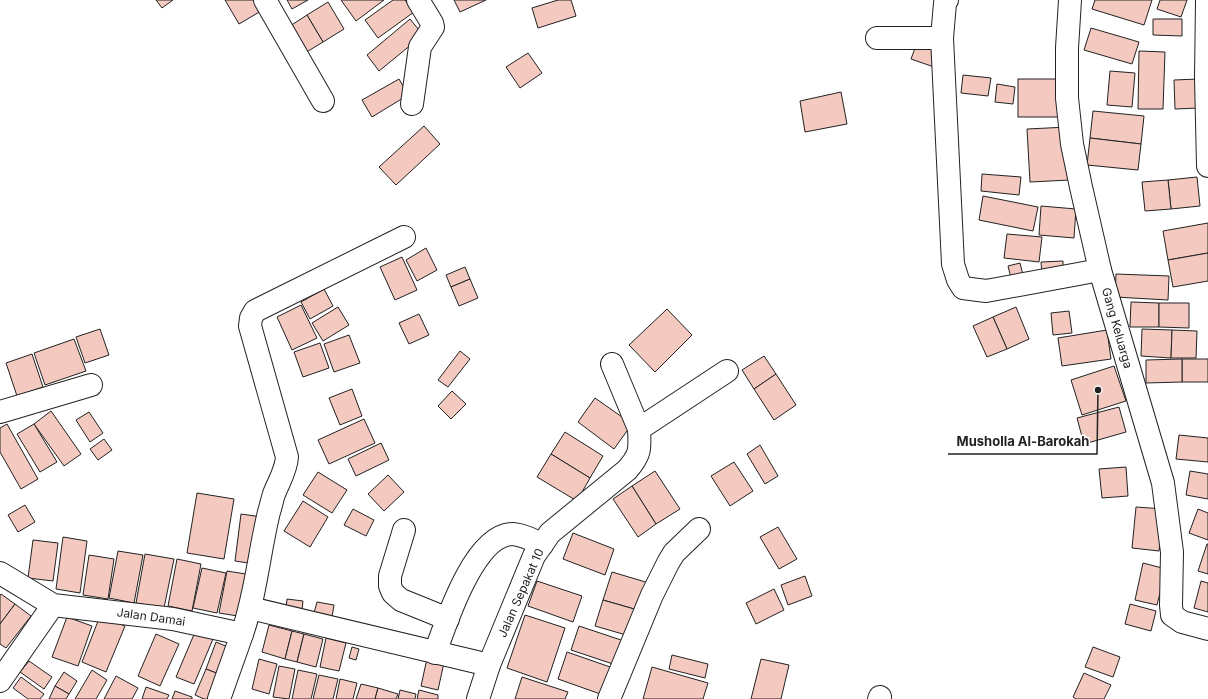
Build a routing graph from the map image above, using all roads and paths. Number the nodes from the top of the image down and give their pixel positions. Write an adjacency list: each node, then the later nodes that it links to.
1 (265, 0): 8 (street)
2 (418, 0): 9 (street)
3 (947, 0): 7 (street)
4 (1070, 0): 12 (street, Gang Keluarga)
5 (1207, 0): 10 (street)
6 (877, 38): 7 (street)
7 (942, 38): 12 (street)
8 (323, 101)
9 (412, 104)
10 (1208, 166)
11 (404, 237): 23 (street)
12 (1100, 270): 25 (street, Gang Keluarga)
13 (612, 364): 17 (street, Jalan Sepakat 10)
14 (727, 371): 17 (street)
15 (91, 385): 16 (street)
16 (0, 412)
17 (639, 429): 20 (street, Jalan Sepakat 10)
18 (699, 528): 32 (street)
19 (404, 530): 24 (street)
20 (542, 545): 24 (street); 28 (street, Jalan Sepakat 10)
21 (0, 573): 22 (street, Jalan Damai)
22 (53, 605): 26 (street, Jalan Damai); 29 (street)
23 (250, 608): 26 (street); 27 (street)
24 (448, 619): 27 (street)
25 (1208, 629)
26 (242, 634): 30 (street)
27 (435, 652): 28 (street)
28 (489, 665): 31 (street, Jalan Sepakat 10)
29 (0, 681)
30 (219, 699)
31 (478, 699)
32 (609, 699)

